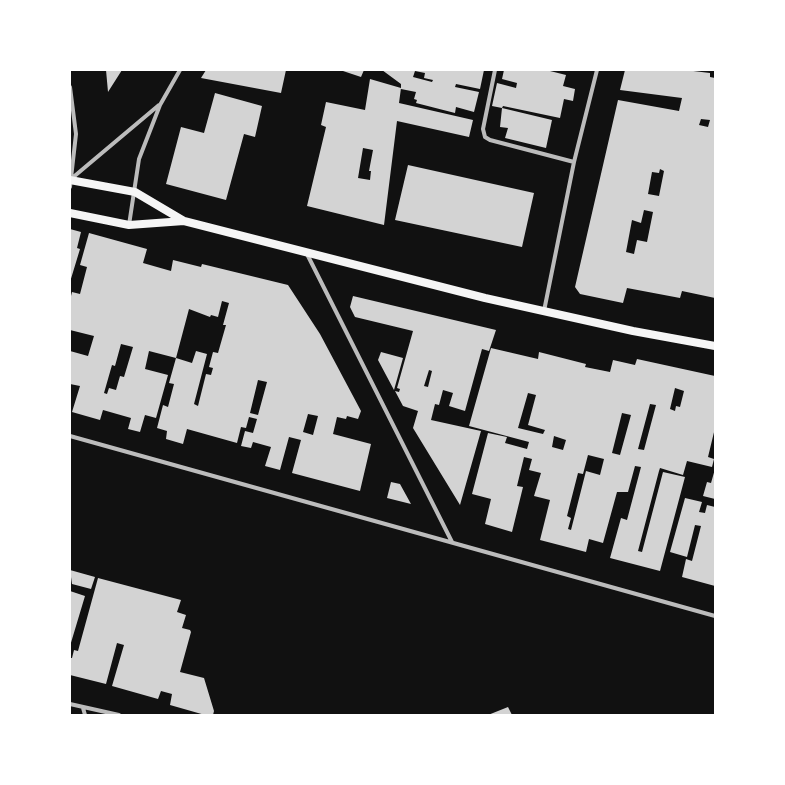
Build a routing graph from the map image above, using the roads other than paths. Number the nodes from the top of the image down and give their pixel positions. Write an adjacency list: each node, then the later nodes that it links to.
1 (180, 70): 5 (street)
2 (495, 70): 6 (street)
3 (597, 70): 6 (street)
4 (70, 87): 7 (street)
5 (160, 105): 7 (street); 8 (street)
6 (574, 162): 13 (street)
7 (70, 182): 8 (main road)
8 (135, 192): 10 (main road); 11 (street)
9 (70, 214): 11 (main road)
10 (184, 221): 11 (main road); 12 (main road)
11 (130, 225)
12 (306, 251): 13 (main road); 16 (street)
13 (544, 311): 14 (main road)
14 (713, 344)
15 (70, 436): 16 (street)
16 (452, 542): 17 (street)
17 (715, 616)
18 (70, 704): 19 (street)
19 (83, 708): 20 (street); 21 (street)
20 (85, 715)
21 (119, 715)

